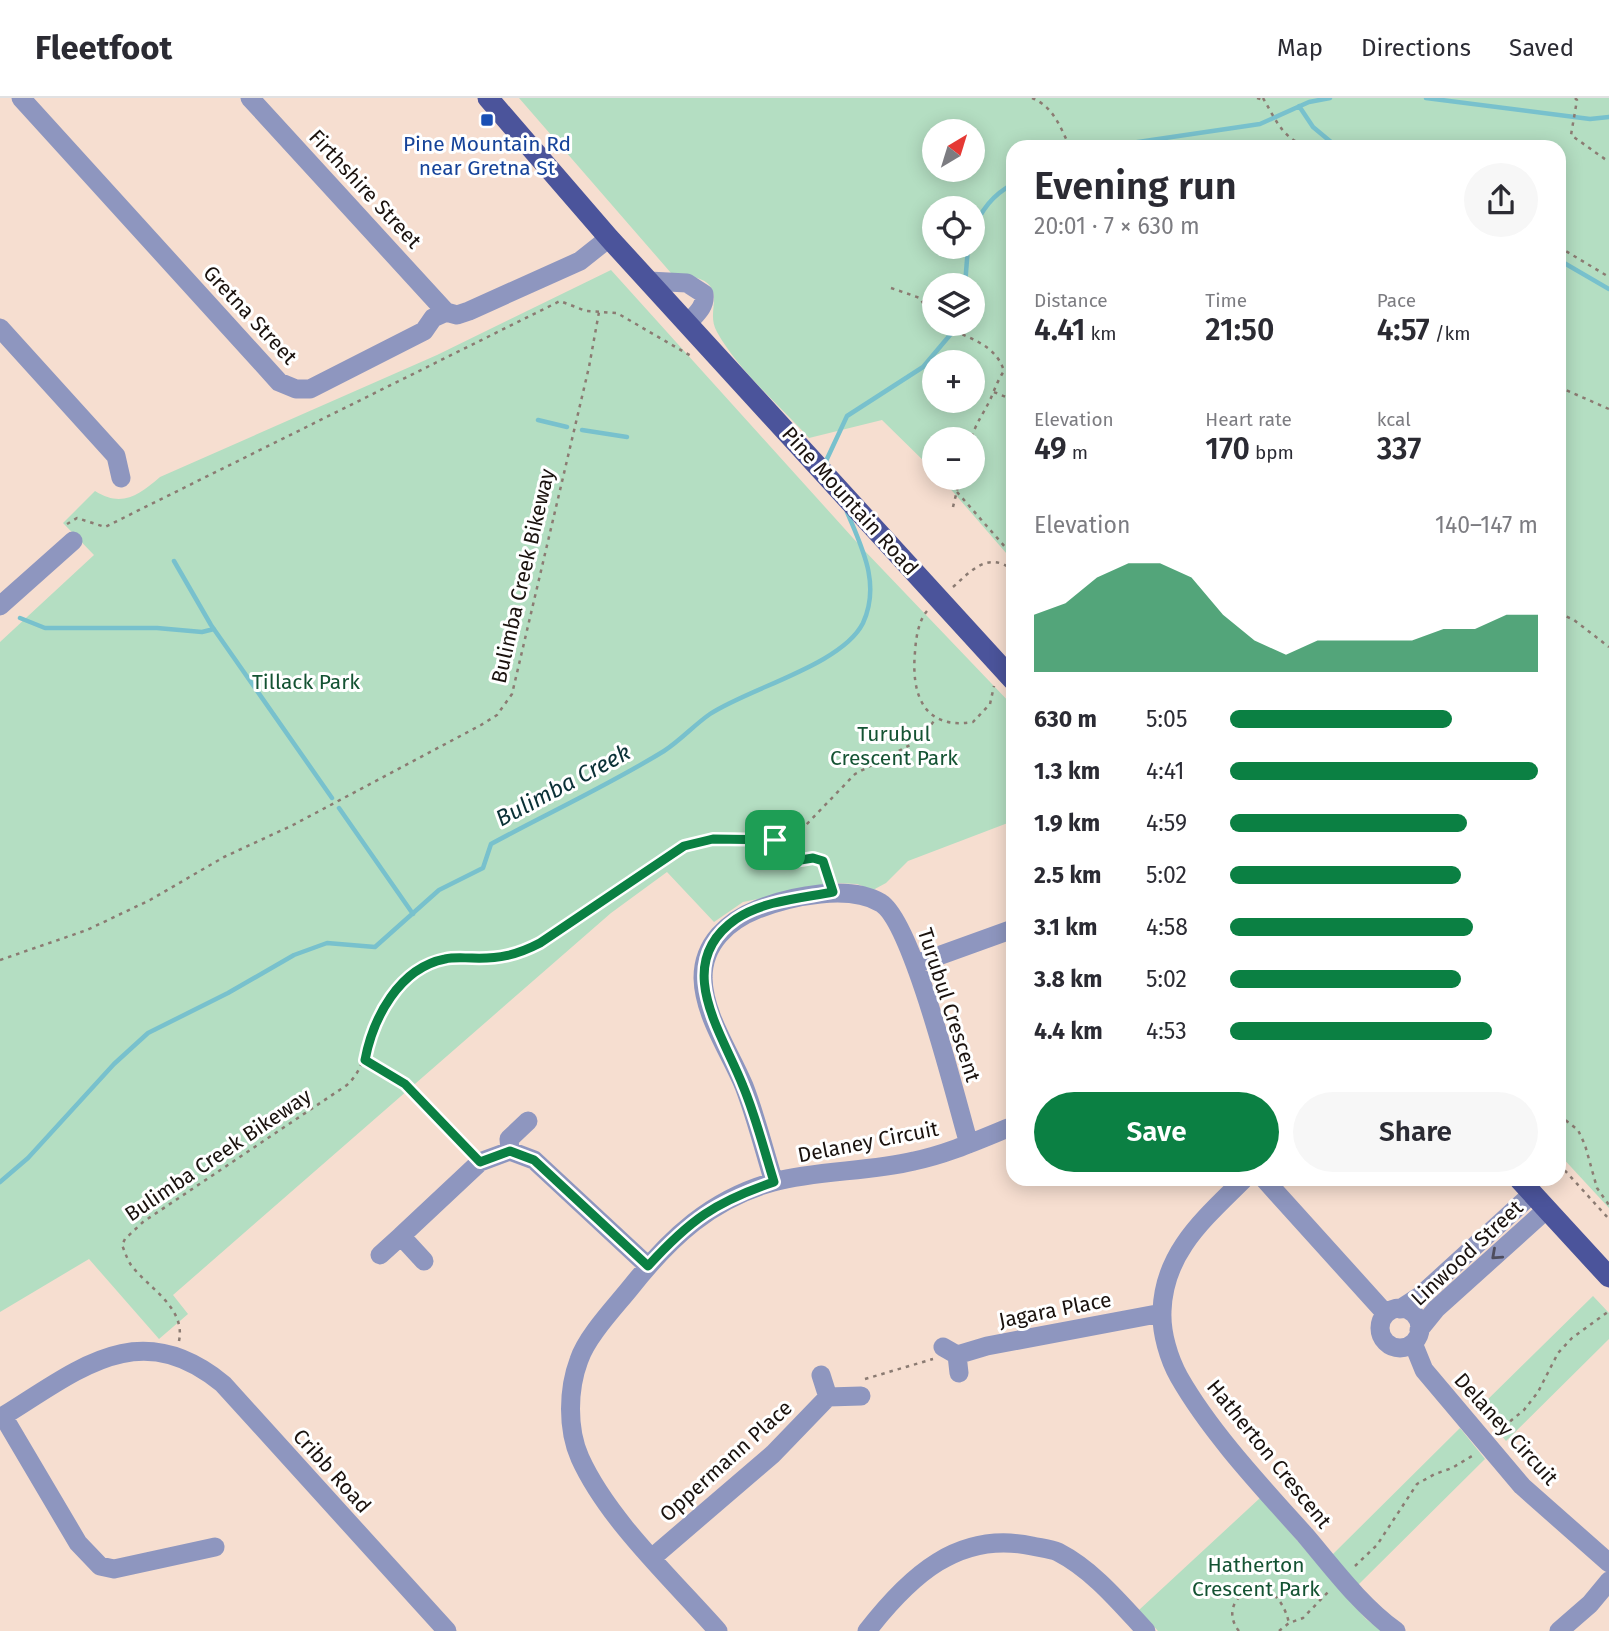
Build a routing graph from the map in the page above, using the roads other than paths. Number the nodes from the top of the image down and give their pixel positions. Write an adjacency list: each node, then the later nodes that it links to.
1 (21, 98): 6 (street, Gretna Street)
2 (250, 98): 6 (street, Firthshire Street)
3 (488, 98): 4 (main road, Pine Mountain Road)
4 (609, 238): 5 (main road, Pine Mountain Road); 6 (street)
5 (649, 281): 7 (main road, Pine Mountain Road); 7 (street)
6 (446, 312)
7 (687, 324): 12 (main road, Pine Mountain Road)
8 (0, 328): 9 (street)
9 (121, 478)
10 (69, 533): 11 (street)
11 (3, 597)
12 (1004, 678)
13 (1006, 932): 14 (street)
14 (916, 964): 17 (street, Turubul Crescent); 19 (street, Turubul Crescent)
15 (528, 1121): 18 (street)
16 (1006, 1129): 17 (street, Delaney Circuit)
17 (969, 1144): 19 (street, Delaney Circuit)
18 (510, 1151): 23 (street); 26 (street)
19 (774, 1182): 26 (street, Delaney Circuit)
20 (1237, 1186): 29 (street, Hatherton Crescent)
21 (1271, 1186): 28 (street)
22 (1533, 1194): 27 (main road); 28 (street, Linwood Street); 30 (street, Linwood Street, one-way to 30)
23 (401, 1236): 24 (street); 25 (street)
24 (380, 1255)
25 (425, 1261)
26 (648, 1266): 37 (street, Delaney Circuit)
27 (1609, 1277)
28 (1393, 1311): 30 (street); 30 (street)
29 (1162, 1313): 31 (street, Jagara Place); 44 (street, Hatherton Crescent)
30 (1416, 1336): 38 (street, Delaney Circuit)
31 (953, 1358)
32 (821, 1375): 34 (street)
33 (860, 1388): 34 (street)
34 (828, 1396): 37 (street, Oppermann Place)
35 (1, 1417): 36 (street); 41 (street, Cribb Road)
36 (215, 1547)
37 (653, 1557): 42 (street, Delaney Circuit)
38 (1609, 1563)
39 (1609, 1581): 45 (street)
40 (1135, 1627): 43 (street)
41 (447, 1631)
42 (719, 1631)
43 (867, 1631)
44 (1396, 1631)
45 (1559, 1631)

